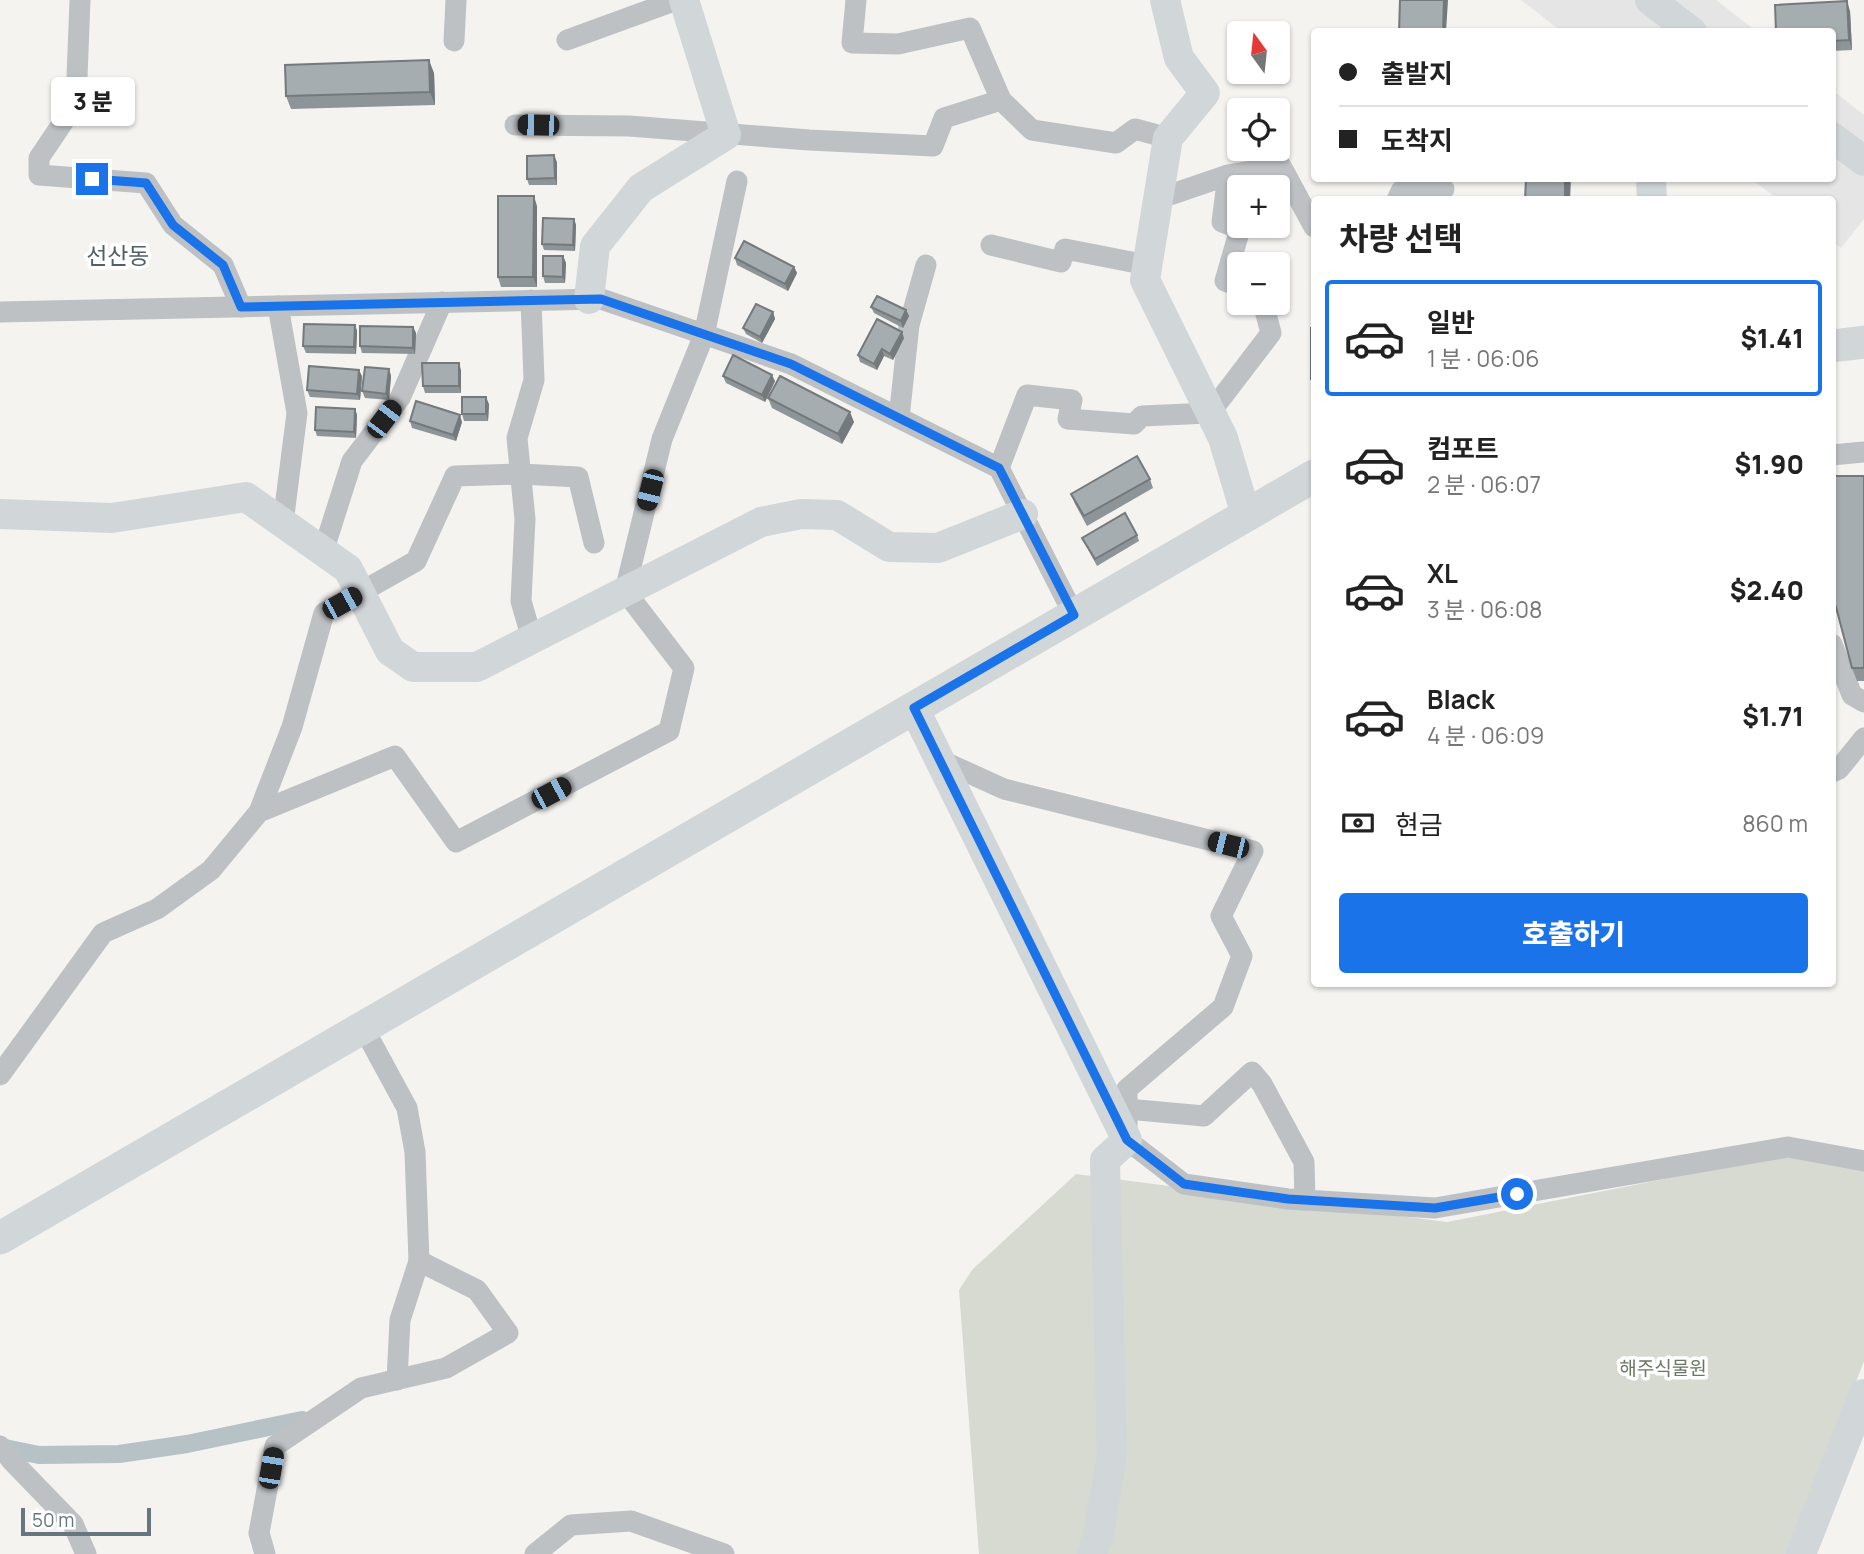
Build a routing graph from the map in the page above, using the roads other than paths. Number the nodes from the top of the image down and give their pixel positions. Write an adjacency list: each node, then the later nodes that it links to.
1 (80, 0): 35 (street)
2 (456, 0): 10 (street)
3 (677, 0): 9 (street)
4 (684, 0): 13 (street)
5 (856, 0): 11 (street)
6 (1165, 0): 14 (street)
7 (1655, 9): 8 (street)
8 (1686, 28)
9 (568, 40)
10 (454, 41)
11 (1001, 100): 13 (street); 14 (street)
12 (514, 125): 13 (street)
13 (726, 135): 31 (street)
14 (1168, 138): 25 (street)
15 (1836, 140): 16 (street)
16 (1864, 161)
17 (1227, 175): 25 (street)
18 (1228, 175): 19 (street)
19 (1286, 175)
20 (737, 181): 38 (street)
21 (1227, 183): 27 (street)
22 (1290, 183): 26 (street)
23 (1444, 189): 24 (street)
24 (1399, 196)
25 (1158, 199): 30 (street)
26 (1311, 221)
27 (1227, 224)
28 (991, 245): 30 (street)
29 (926, 265): 42 (street)
30 (1147, 265): 41 (street)
31 (589, 299): 32 (street); 38 (street)
32 (531, 300): 33 (street); 46 (street)
33 (442, 302): 34 (street); 53 (street)
34 (278, 306): 35 (street); 51 (street)
35 (241, 307): 36 (street)
36 (0, 312)
37 (1266, 315): 41 (street)
38 (705, 335): 42 (street); 54 (street)
39 (1864, 342): 40 (main road)
40 (1836, 346)
41 (1210, 413): 45 (street); 50 (street)
42 (899, 418): 45 (street)
43 (1864, 452): 44 (street)
44 (1836, 454)
45 (999, 468): 49 (street)
46 (521, 474): 52 (street); 55 (street); 57 (street)
47 (1311, 478): 50 (main road)
48 (0, 514): 51 (street)
49 (1023, 514): 54 (street); 56 (street)
50 (1246, 515): 56 (main road)
51 (283, 523): 53 (street)
52 (594, 543)
53 (323, 552): 55 (street)
54 (625, 591): 57 (street); 64 (street)
55 (360, 593): 57 (street); 64 (street)
56 (1074, 615): 60 (main road)
57 (533, 639)
58 (1836, 654): 59 (street)
59 (1864, 702)
60 (914, 708): 62 (street); 65 (main road)
61 (1864, 738): 63 (street)
62 (940, 760): 67 (street); 68 (street)
63 (1836, 770)
64 (259, 812): 66 (street)
65 (363, 1027): 71 (main road); 72 (street)
66 (0, 1075)
67 (1127, 1109): 68 (street); 70 (street)
68 (1127, 1140): 70 (street); 80 (street)
69 (1864, 1161): 70 (street)
70 (1305, 1200)
71 (0, 1238)
72 (419, 1261): 73 (street); 73 (street)
73 (397, 1380): 77 (street)
74 (1864, 1394): 81 (street)
75 (6, 1454): 76 (street)
76 (86, 1554)
77 (265, 1554)
78 (535, 1554): 79 (street)
79 (724, 1554)
80 (1092, 1554)
81 (1801, 1554)

